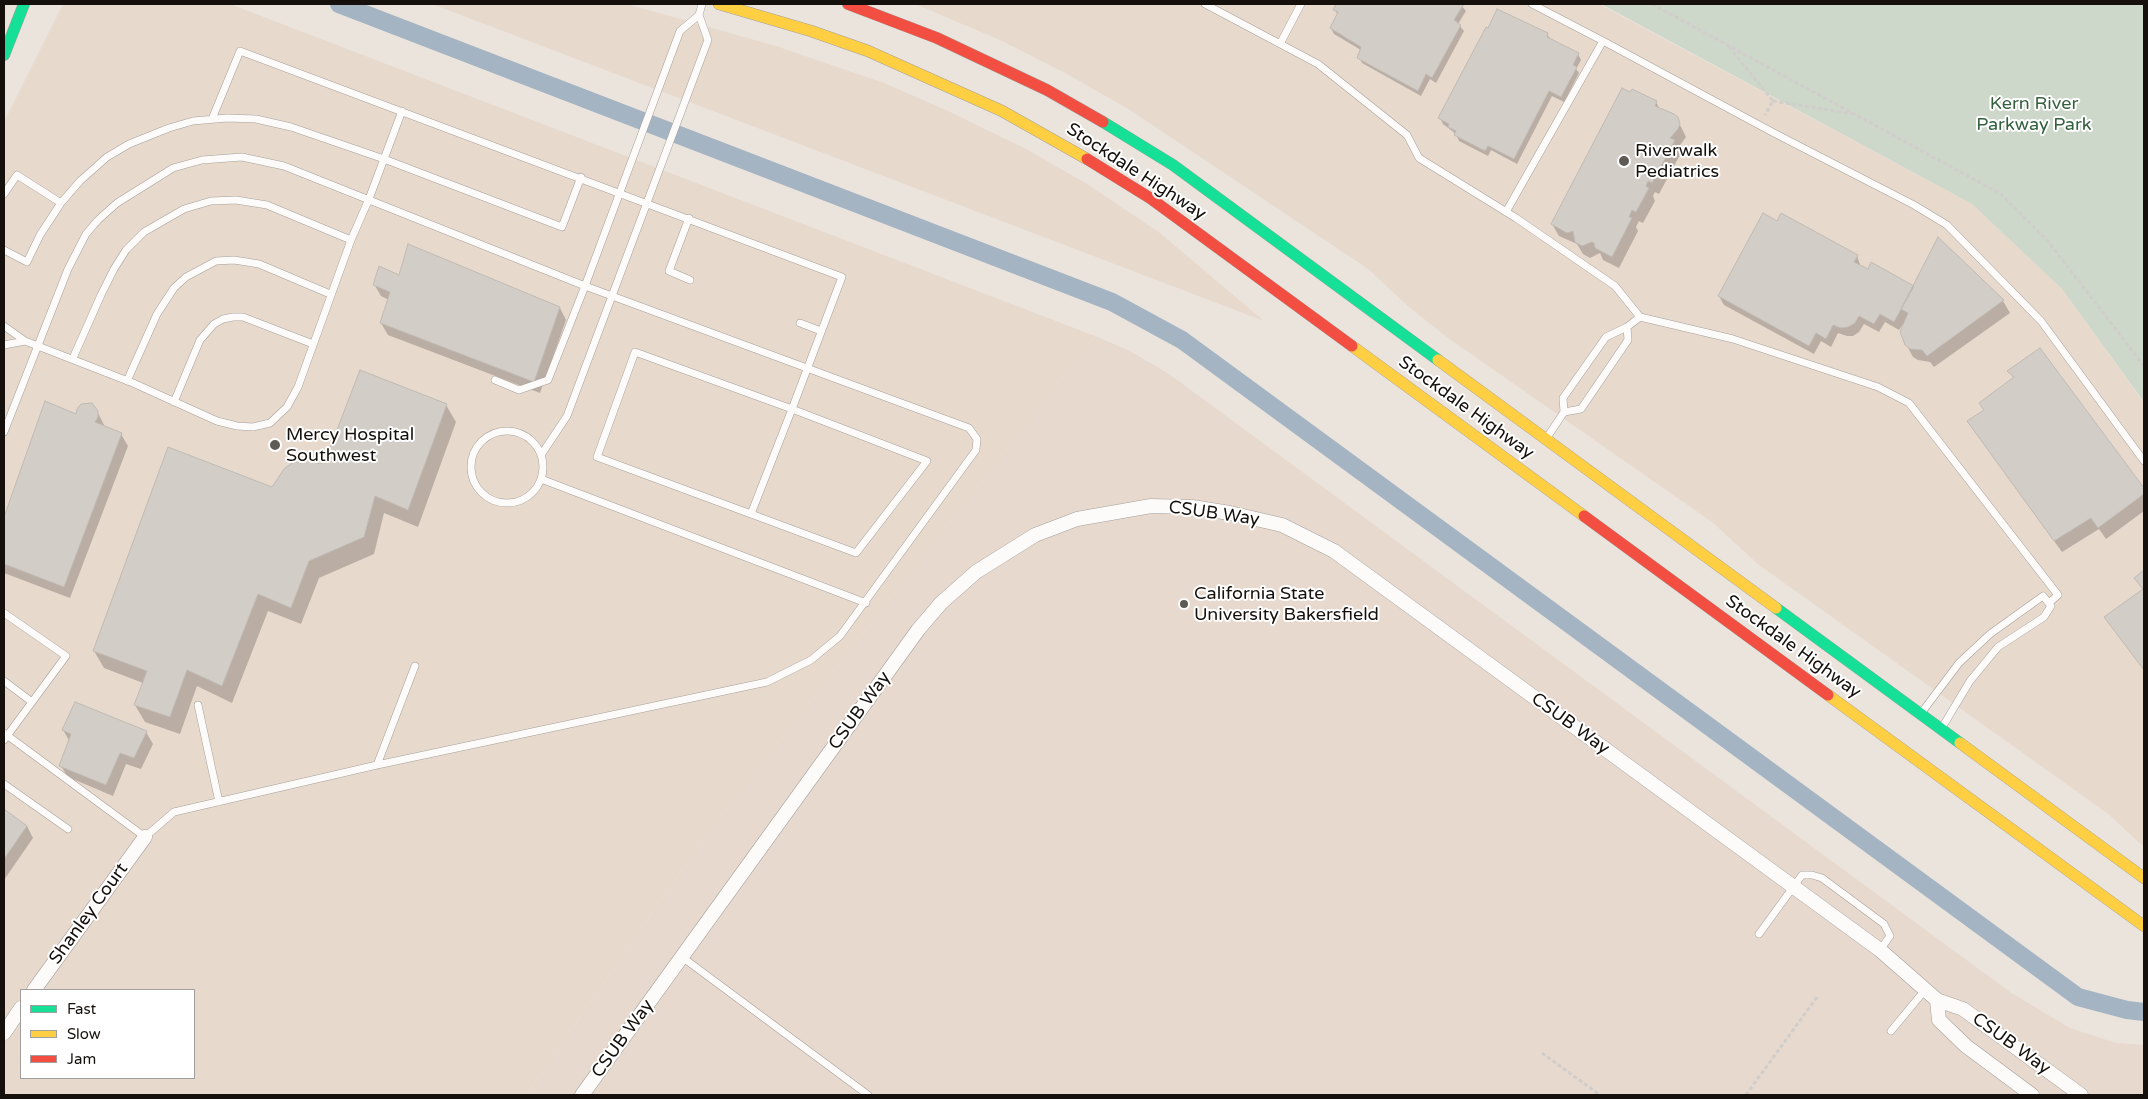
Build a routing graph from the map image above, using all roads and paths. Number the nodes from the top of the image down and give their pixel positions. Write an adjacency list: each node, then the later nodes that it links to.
1 (24, 4): 13 (main road)
2 (702, 4): 9 (lane)
3 (720, 4): 74 (main road, Stockdale Highway)
4 (848, 4): 52 (main road, Stockdale Highway)
5 (1205, 4): 11 (lane)
6 (1301, 4): 11 (lane)
7 (1532, 4): 10 (lane)
8 (1652, 4): 12 (path)
9 (699, 15): 21 (lane); 25 (lane)
10 (1603, 41): 26 (lane); 54 (lane)
11 (1280, 42): 26 (lane)
12 (1727, 44): 14 (path); 17 (path)
13 (4, 55)
14 (1773, 101): 16 (path); 17 (path)
15 (402, 111): 18 (lane); 19 (lane); 20 (lane)
16 (1765, 115)
17 (1857, 115): 44 (path)
18 (212, 119): 19 (lane); 24 (lane)
19 (384, 159): 20 (lane); 23 (lane)
20 (581, 177): 21 (lane)
21 (620, 192): 25 (lane); 31 (lane)
22 (4, 194): 24 (lane)
23 (369, 199): 28 (lane); 31 (lane); 40 (lane)
24 (61, 203): 29 (lane)
25 (648, 203): 27 (lane); 33 (lane)
26 (1506, 212): 34 (lane)
27 (689, 218): 30 (lane); 38 (lane)
28 (351, 240): 32 (lane); 43 (lane)
29 (4, 250)
30 (690, 280)
31 (586, 286): 33 (lane); 46 (lane)
32 (330, 294): 41 (lane); 47 (lane)
33 (612, 296): 45 (lane); 53 (lane)
34 (1640, 317): 37 (lane); 58 (lane)
35 (800, 322): 38 (lane)
36 (4, 326): 39 (lane)
37 (1627, 327): 50 (lane); 50 (lane)
38 (821, 331): 45 (lane)
39 (25, 341): 40 (lane); 42 (lane)
40 (37, 344): 43 (lane); 51 (lane)
41 (313, 344): 48 (lane); 48 (lane)
42 (4, 345)
43 (73, 358): 47 (lane)
44 (2144, 366)
45 (807, 369): 49 (lane); 57 (lane)
46 (495, 380)
47 (127, 381): 48 (lane)
48 (174, 402)
49 (792, 409): 56 (lane); 56 (lane); 56 (lane)
50 (1564, 412): 52 (lane)
51 (4, 432)
52 (1546, 439): 64 (main road, Stockdale Highway)
53 (541, 455): 55 (lane); 55 (lane)
54 (2144, 461)
55 (541, 479): 57 (lane)
56 (751, 514)
57 (866, 603): 67 (lane)
58 (2049, 603): 64 (lane); 65 (lane)
59 (4, 613): 62 (lane)
60 (415, 666): 67 (lane)
61 (4, 681): 62 (lane)
62 (32, 702): 66 (lane)
63 (198, 705): 69 (lane)
64 (1921, 714): 65 (main road, Stockdale Highway)
65 (1941, 729): 72 (main road, Stockdale Highway)
66 (5, 736): 71 (lane)
67 (377, 765): 69 (lane)
68 (4, 784): 70 (lane)
69 (219, 802): 71 (lane)
70 (68, 829)
71 (145, 837): 78 (street, Shanley Court)
72 (2144, 878)
73 (1792, 887): 75 (lane); 76 (street, CSUB Way); 76 (lane); 77 (street, CSUB Way)
74 (2144, 926)
75 (1759, 934)
76 (1880, 950): 79 (street, CSUB Way)
77 (682, 957): 86 (street, CSUB Way); 87 (lane)
78 (35, 989)
79 (1924, 990): 81 (street, CSUB Way); 83 (lane)
80 (1817, 998): 89 (path)
81 (1937, 1000): 90 (street, CSUB Way); 91 (street, CSUB Way)
82 (20, 1009): 84 (street)
83 (1891, 1031)
84 (4, 1033)
85 (1542, 1053): 88 (path)
86 (582, 1095)
87 (868, 1095)
88 (1600, 1095)
89 (1746, 1095)
90 (2032, 1095)
91 (2081, 1095)

